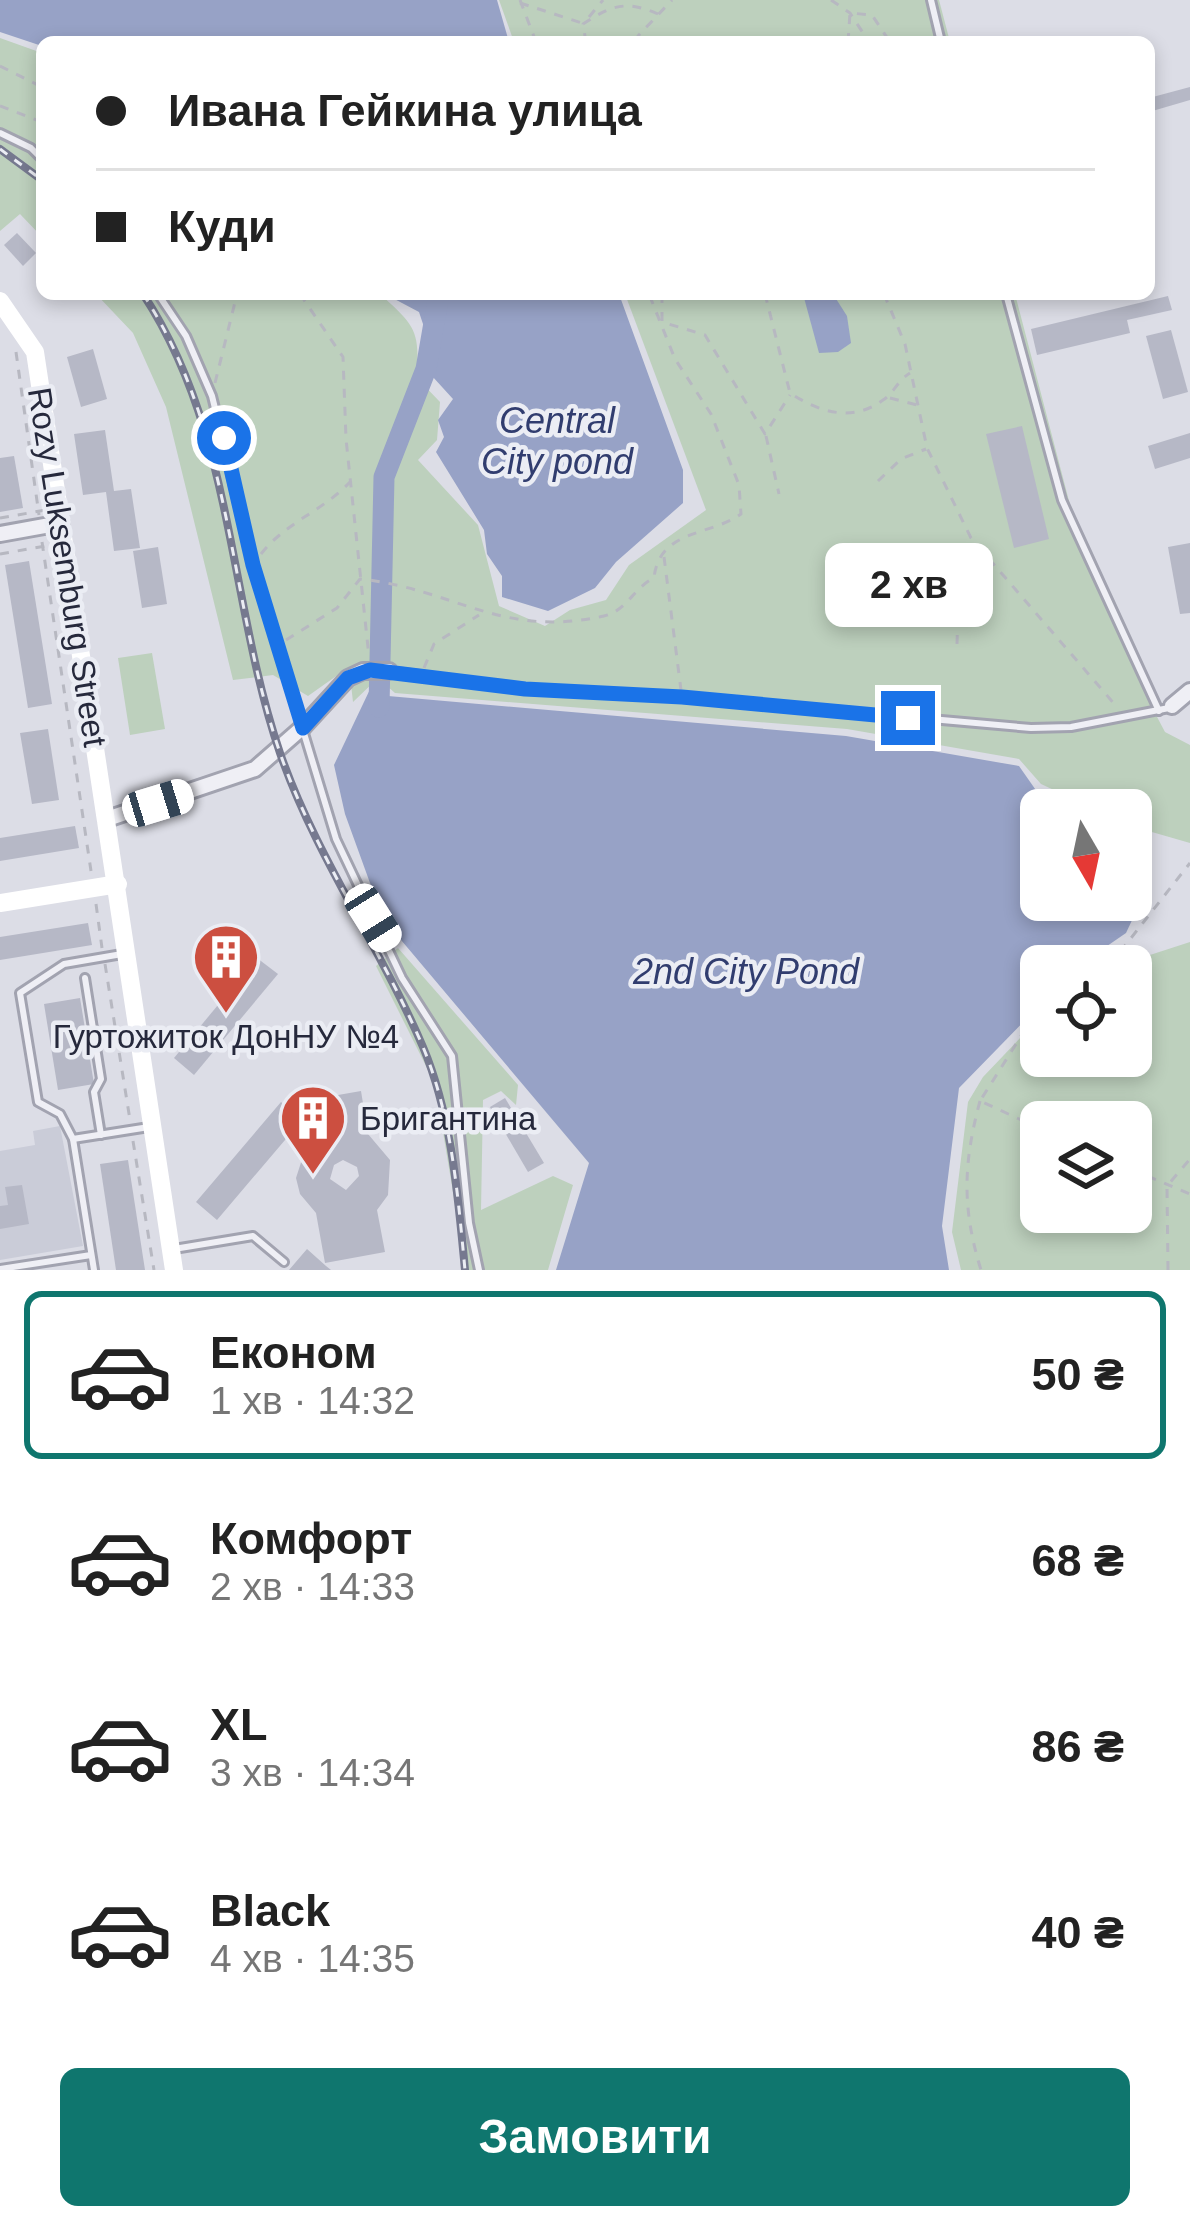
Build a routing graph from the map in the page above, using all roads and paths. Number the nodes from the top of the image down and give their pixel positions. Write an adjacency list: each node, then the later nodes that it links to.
1 (603, 0): 8 (path)
2 (672, 0): 7 (path)
3 (831, 0): 6 (path)
4 (931, 0): 15 (lane)
5 (520, 2): 8 (path); 9 (path)
6 (850, 13): 12 (path); 13 (path); 14 (path)
7 (658, 14): 8 (path); 11 (path)
8 (583, 24): 10 (path)
9 (534, 36)
10 (585, 36)
11 (638, 36)
12 (848, 36)
13 (864, 36)
14 (886, 36)
15 (940, 36)
16 (0, 66): 17 (path)
17 (36, 84)
18 (0, 106): 19 (path)
19 (36, 120)
20 (0, 133): 21 (lane)
21 (36, 153)
22 (162, 300): 35 (lane)
23 (236, 300): 35 (path)
24 (303, 300): 41 (path)
25 (652, 300): 31 (path)
26 (662, 300): 31 (path)
27 (766, 300): 34 (path)
28 (886, 300): 33 (path)
29 (1008, 300): 61 (lane)
30 (0, 302): 45 (street, Rozy Luksemburg Street)
31 (662, 322): 38 (path); 50 (path)
32 (11, 343): 44 (path)
33 (911, 373): 36 (path); 37 (path)
34 (790, 394): 36 (path); 38 (path)
35 (212, 396): 51 (lane)
36 (889, 398): 37 (path)
37 (921, 406): 39 (path)
38 (766, 434): 42 (path)
39 (928, 448): 40 (path); 47 (path)
40 (878, 481)
41 (351, 482): 51 (path); 52 (path)
42 (779, 494)
43 (0, 518): 44 (path)
44 (39, 519): 45 (street); 45 (path); 46 (street); 48 (path)
45 (62, 525): 48 (path); 64 (street, Rozy Luksemburg Street)
46 (0, 534)
47 (971, 538): 55 (path); 62 (path)
48 (43, 547): 49 (path); 67 (path)
49 (0, 554)
50 (664, 555): 53 (path); 60 (path)
51 (253, 565): 54 (lane)
52 (360, 579): 53 (path); 54 (path); 56 (path)
53 (481, 614): 58 (path)
54 (279, 643): 63 (lane)
55 (957, 644)
56 (370, 670): 57 (street); 63 (street)
57 (389, 671): 58 (lane)
58 (421, 675): 60 (lane)
59 (1190, 691): 61 (street)
60 (682, 697): 62 (lane)
61 (1166, 709): 62 (lane)
62 (1126, 718)
63 (303, 728): 64 (street); 90 (lane)
64 (107, 819): 66 (street, Rozy Luksemburg Street)
65 (1190, 863): 69 (path)
66 (118, 884): 67 (street); 70 (street, Rozy Luksemburg Street)
67 (94, 888): 68 (street); 71 (path)
68 (0, 903)
69 (1125, 945)
70 (128, 953): 71 (lane); 76 (street, Rozy Luksemburg Street)
71 (104, 957): 77 (path); 79 (lane)
72 (85, 978): 78 (lane)
73 (1020, 1038): 74 (path)
74 (980, 1101): 75 (path); 91 (path)
75 (1020, 1119)
76 (153, 1126): 77 (lane); 85 (street, Rozy Luksemburg Street)
77 (131, 1130): 78 (lane); 89 (path)
78 (101, 1135): 79 (lane)
79 (73, 1139): 84 (lane)
80 (1190, 1159): 82 (path)
81 (1152, 1179): 82 (path)
82 (1167, 1186): 83 (path); 92 (path)
83 (1190, 1194)
84 (92, 1255): 87 (lane); 88 (lane)
85 (172, 1260): 86 (lane)
86 (284, 1262)
87 (0, 1269)
88 (94, 1270)
89 (154, 1270)
90 (479, 1270)
91 (981, 1270)
92 (1168, 1270)

